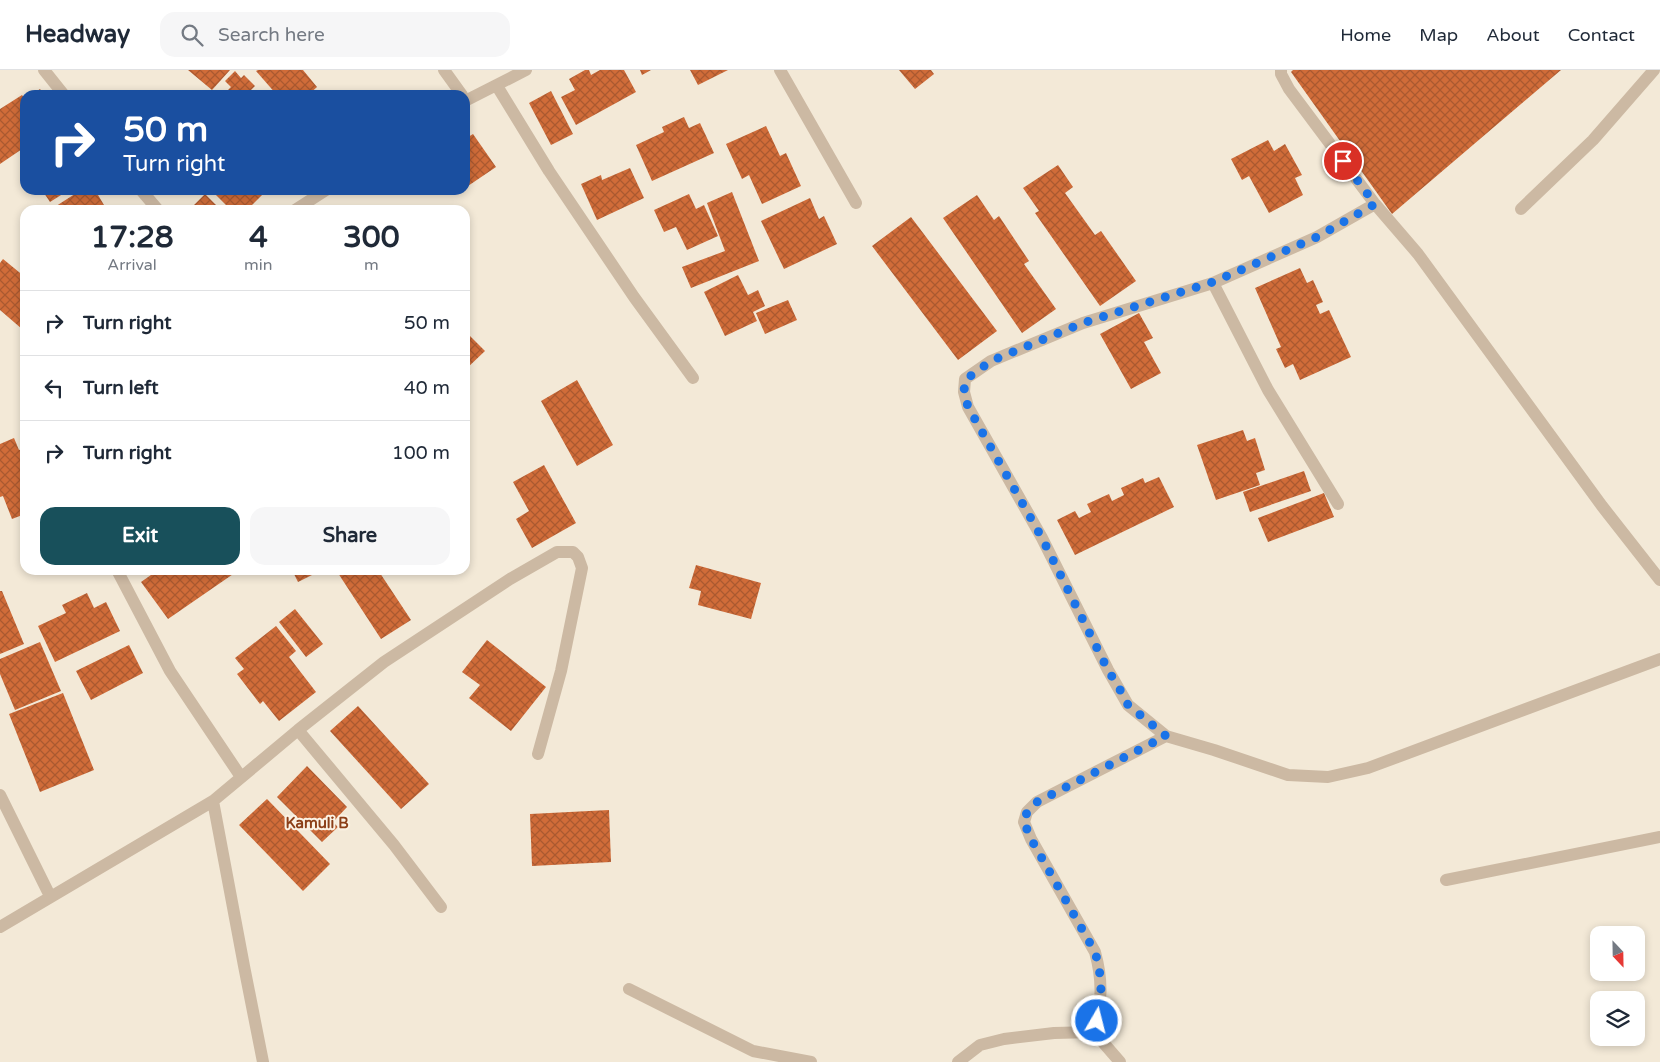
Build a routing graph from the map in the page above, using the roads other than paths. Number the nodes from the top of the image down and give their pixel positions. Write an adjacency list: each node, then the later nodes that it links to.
1 (44, 70): 8 (street)
2 (444, 70): 9 (street)
3 (526, 70): 7 (street)
4 (780, 70): 13 (street)
5 (1281, 70): 14 (street)
6 (1654, 70): 17 (street)
7 (498, 86): 10 (street); 19 (street)
8 (60, 90)
9 (458, 90)
10 (470, 97)
11 (145, 195): 15 (street)
12 (318, 195): 16 (street)
13 (856, 203)
14 (1375, 204): 18 (street); 22 (street)
15 (154, 205)
16 (303, 205)
17 (1521, 209)
18 (1213, 282): 20 (street); 25 (street)
19 (693, 378)
20 (1338, 504)
21 (119, 575): 27 (street)
22 (1660, 580)
23 (1660, 659): 25 (street)
24 (298, 730): 26 (street); 27 (street); 33 (street)
25 (1166, 736): 36 (street)
26 (538, 754)
27 (241, 777): 29 (street)
28 (0, 795): 32 (street)
29 (213, 801): 32 (street); 37 (street)
30 (1660, 837): 31 (street)
31 (1446, 880)
32 (50, 896): 34 (street)
33 (441, 907)
34 (0, 926)
35 (629, 989): 38 (street)
36 (1094, 1032): 39 (street); 40 (street)
37 (263, 1062)
38 (811, 1062)
39 (958, 1062)
40 (1120, 1062)

